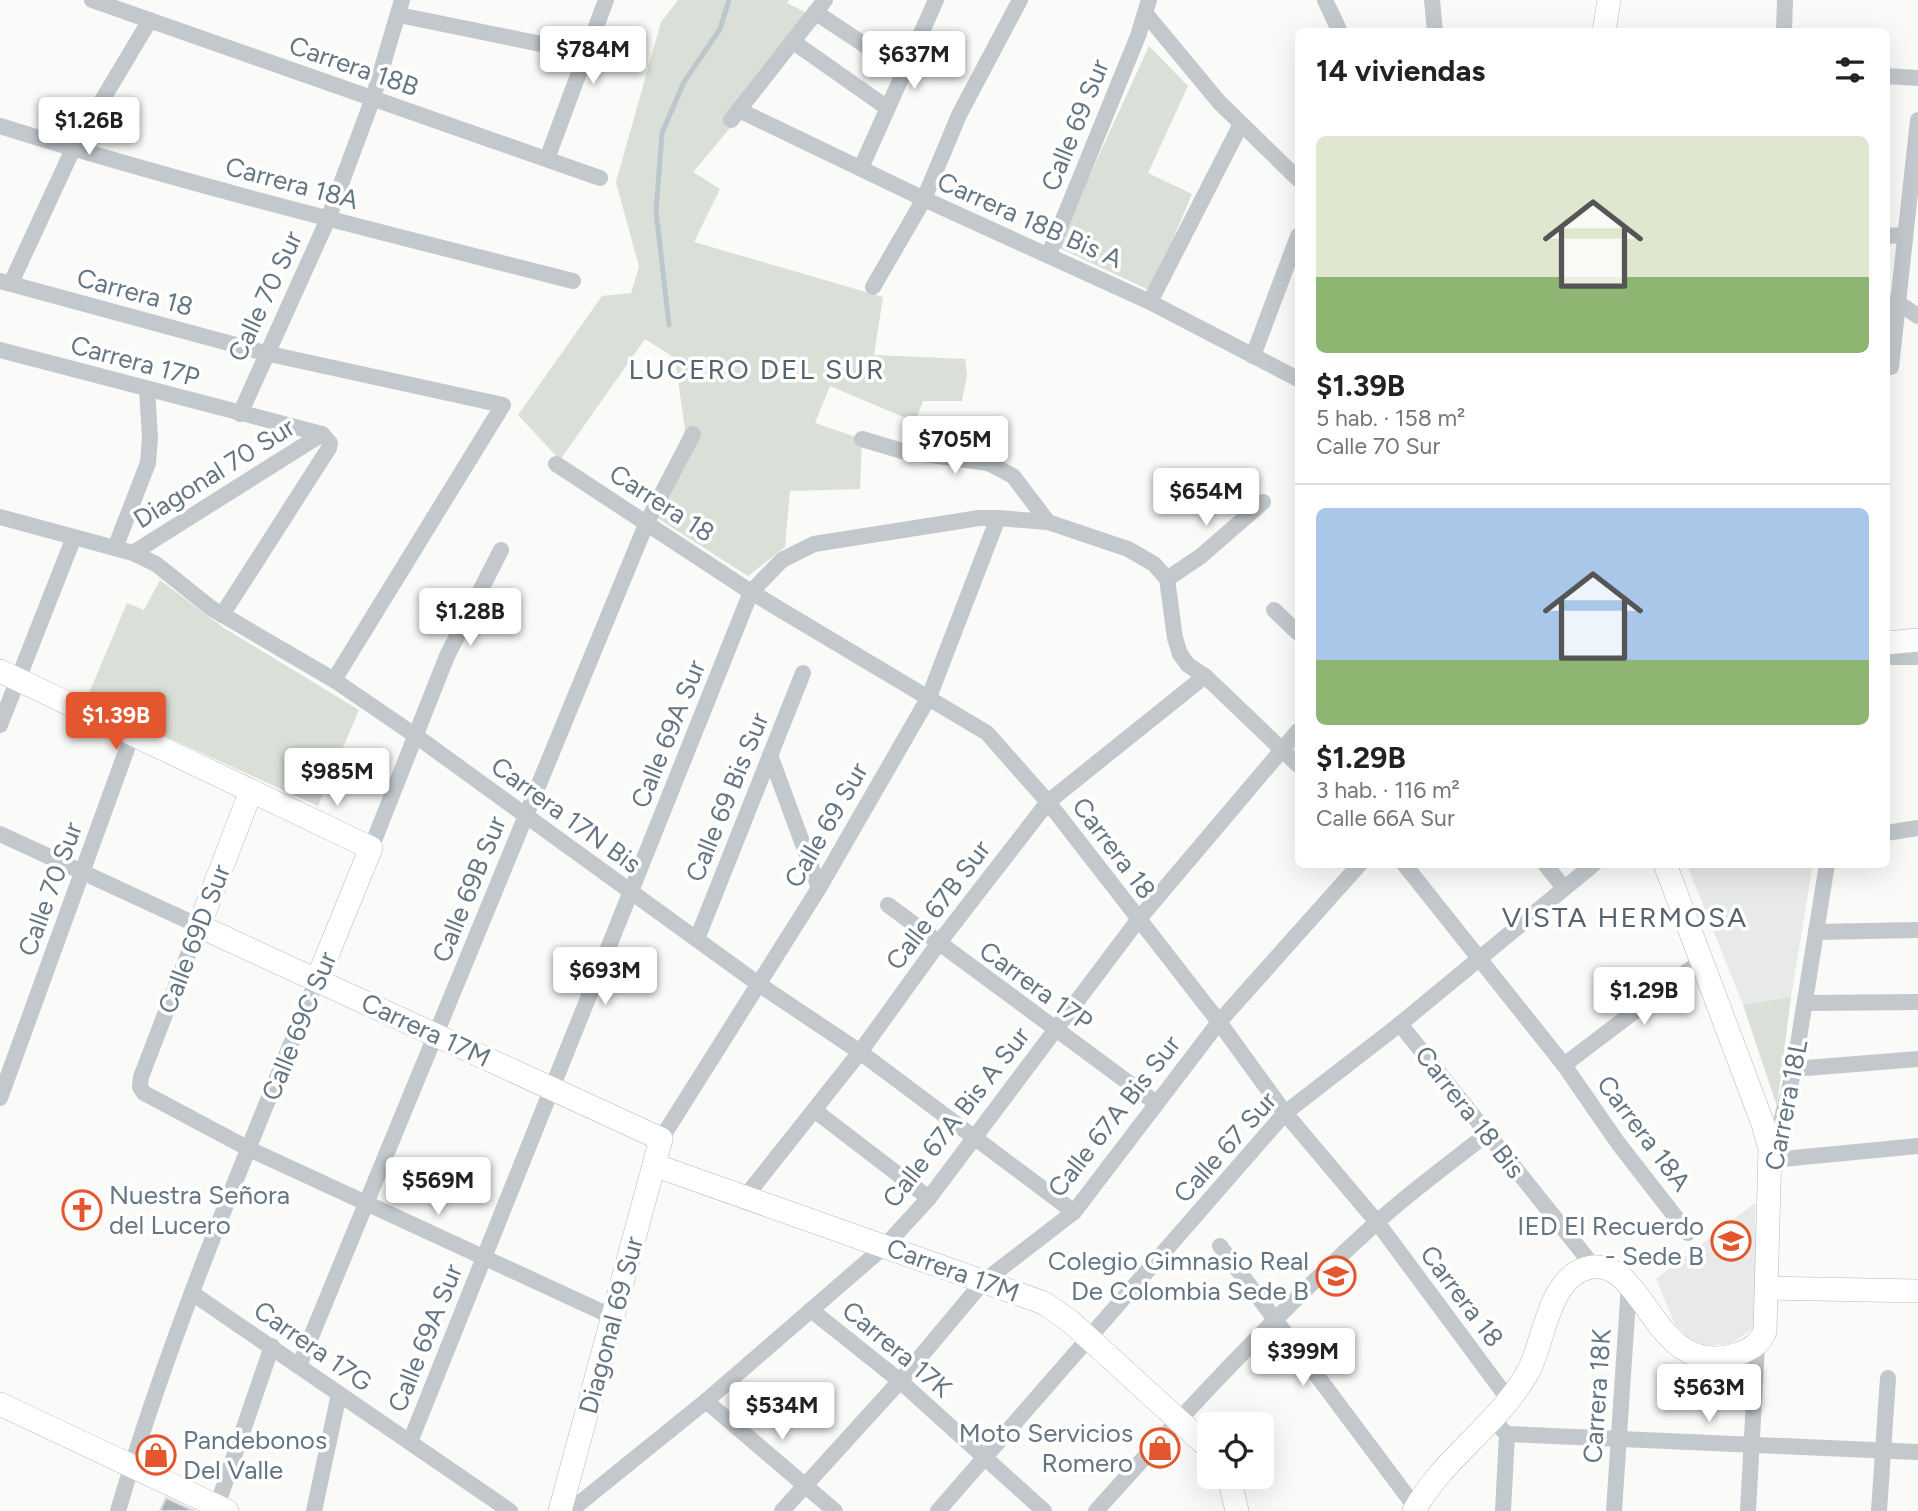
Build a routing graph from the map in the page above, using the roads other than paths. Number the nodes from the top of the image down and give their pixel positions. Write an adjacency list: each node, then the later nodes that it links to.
1 (92, 0): 12 (street, Carrera 18B)
2 (606, 0): 18 (street)
3 (1020, 0): 32 (street)
4 (1325, 0): 13 (street)
5 (1432, 0): 14 (street)
6 (1609, 0): 15 (street)
7 (1785, 0): 16 (street)
8 (931, 2): 19 (street)
9 (820, 6): 17 (street); 19 (street)
10 (1147, 7): 25 (street); 38 (street, Calle 69 Sur)
11 (401, 8): 18 (street); 22 (street, Calle 70 Sur)
12 (150, 20): 22 (street, Carrera 18B); 27 (street)
13 (1338, 28)
14 (1436, 28)
15 (1605, 28)
16 (1784, 28)
17 (792, 41): 23 (street); 29 (street, Carrera 18B Bis A)
18 (585, 53): 28 (street)
19 (904, 71): 23 (street)
20 (1890, 75): 21 (street)
21 (1918, 78)
22 (373, 99): 28 (street, Carrera 18B); 34 (street, Calle 70 Sur)
23 (886, 107): 29 (street)
24 (1918, 120): 33 (street)
25 (1241, 124): 30 (street); 42 (street)
26 (0, 126): 27 (street, Carrera 18A)
27 (73, 149): 34 (street, Carrera 18A); 40 (street)
28 (547, 159): 31 (street, Carrera 18B)
29 (861, 169): 32 (street, Carrera 18B Bis A)
30 (1295, 176)
31 (600, 178)
32 (924, 199): 38 (street, Carrera 18B Bis A); 41 (street)
33 (1913, 207): 35 (street)
34 (328, 219): 39 (street, Carrera 18A); 46 (street, Calle 70 Sur)
35 (1905, 235): 36 (street); 43 (street)
36 (1890, 236)
37 (1295, 244): 47 (street)
38 (1049, 254): 42 (street, Carrera 18B Bis A)
39 (573, 281)
40 (5, 282): 46 (street, Carrera 18)
41 (873, 287)
42 (1150, 302): 47 (street, Carrera 18B Bis A)
43 (1892, 303): 44 (street); 48 (street)
44 (1918, 316)
45 (0, 350): 50 (street, Carrera 17P)
46 (265, 353): 51 (street, Calle 70 Sur); 77 (street, Carrera 18)
47 (1253, 356): 49 (street, Carrera 18B Bis A)
48 (1891, 367)
49 (1295, 377)
50 (147, 389): 51 (street, Carrera 17P); 62 (street)
51 (240, 414): 54 (street, Carrera 17P)
52 (693, 434): 59 (street, Calle 69B Sur)
53 (862, 439): 60 (street)
54 (325, 441): 64 (street, Diagonal 70 Sur); 68 (street)
55 (556, 464): 59 (street, Carrera 18)
56 (1263, 502): 65 (street)
57 (0, 517): 61 (street, Carrera 17N Bis)
58 (998, 517): 60 (street); 66 (street, Calle 69A Sur); 78 (street, Calle 69 Sur)
59 (648, 522): 66 (street, Carrera 18); 88 (street, Calle 69B Sur)
60 (1048, 522): 65 (street)
61 (74, 537): 62 (street, Carrera 17N Bis); 75 (street)
62 (115, 548): 64 (street, Carrera 17N Bis)
63 (501, 550): 82 (street, Calle 69C Sur)
64 (133, 553): 68 (street, Carrera 17N Bis)
65 (1167, 579): 76 (street)
66 (751, 592): 78 (street, Carrera 18); 102 (street, Calle 69A Sur)
67 (1273, 610): 69 (street)
68 (222, 615): 77 (street, Carrera 17N Bis)
69 (1295, 630)
70 (1918, 640): 71 (street)
71 (1890, 643)
72 (1890, 657): 73 (street)
73 (1918, 657)
74 (803, 673): 84 (street, Calle 69 Bis Sur)
75 (9, 676): 79 (street); 80 (street)
76 (1205, 676): 83 (street); 87 (street, Calle 67B Sur)
77 (334, 680): 82 (street, Carrera 17N Bis)
78 (929, 697): 87 (street, Carrera 18); 100 (street, Calle 69 Sur)
79 (0, 725)
80 (132, 735): 86 (street); 99 (street, Calle 70 Sur)
81 (1295, 735): 83 (street, Calle 67A Bis A Sur)
82 (416, 736): 88 (street, Carrera 17N Bis); 92 (street, Calle 69C Sur)
83 (1282, 751): 85 (street); 104 (street, Calle 67A Bis A Sur)
84 (770, 755): 100 (street); 108 (street, Calle 69 Bis Sur)
85 (1295, 762)
86 (251, 791): 92 (street); 105 (street, Calle 69D Sur)
87 (1048, 802): 104 (street, Carrera 18); 109 (street, Calle 67B Sur)
88 (526, 816): 102 (street, Carrera 17N Bis); 119 (street, Calle 69B Sur)
89 (1918, 828): 90 (street)
90 (1890, 832)
91 (0, 834): 99 (street, Carrera 17M)
92 (371, 848): 112 (street, Calle 69C Sur)
93 (1356, 868): 116 (street, Calle 67A Bis Sur)
94 (1407, 868): 110 (street, Carrera 18A)
95 (1548, 868): 101 (street)
96 (1589, 868): 101 (street, Calle 67 Sur)
97 (1667, 868): 111 (street)
98 (1826, 868): 107 (street, Carrera 18L)
99 (82, 872): 105 (street, Carrera 17M); 122 (street, Calle 70 Sur)
100 (819, 888): 113 (street, Calle 69 Sur)
101 (1564, 888): 110 (street, Calle 67 Sur)
102 (631, 893): 108 (street, Carrera 17N Bis); 126 (street, Calle 69A Sur)
103 (888, 905): 109 (street, Carrera 17P)
104 (1138, 920): 116 (street, Carrera 18); 118 (street, Calle 67A Bis A Sur)
105 (199, 926): 112 (street, Carrera 17M); 135 (street, Calle 69D Sur)
106 (1918, 930): 107 (street)
107 (1816, 932): 115 (street, Carrera 18L)
108 (697, 939): 113 (street, Carrera 17N Bis)
109 (938, 944): 118 (street, Carrera 17P); 121 (street, Calle 67B Sur)
110 (1478, 959): 117 (street, Calle 67 Sur); 124 (street, Carrera 18A)
111 (1702, 960): 124 (street); 136 (street)
112 (317, 980): 119 (street, Carrera 17M); 135 (street, Calle 69C Sur)
113 (757, 983): 121 (street, Carrera 17N Bis); 133 (street, Calle 69 Sur)
114 (1918, 1002): 115 (street)
115 (1807, 1003): 125 (street, Carrera 18L)
116 (1219, 1022): 128 (street, Calle 67A Bis Sur); 130 (street, Carrera 18)
117 (1400, 1024): 130 (street, Calle 67 Sur); 131 (street, Carrera 18 Bis)
118 (1055, 1031): 128 (street, Carrera 17P); 132 (street, Calle 67A Bis A Sur)
119 (436, 1035): 126 (street, Carrera 17M); 140 (street, Calle 69B Sur)
120 (0, 1048): 122 (street)
121 (860, 1052): 129 (street, Calle 67B Sur); 132 (street, Carrera 17N Bis)
122 (16, 1055): 127 (street, Calle 70 Sur)
123 (1918, 1059): 125 (street)
124 (1564, 1065): 143 (street, Carrera 18A)
125 (1794, 1069): 136 (street, Carrera 18L)
126 (552, 1088): 133 (street, Carrera 17M); 146 (street, Calle 69A Sur)
127 (0, 1098)
128 (1156, 1103): 141 (street, Calle 67A Bis Sur)
129 (814, 1110): 138 (street, Calle 67B Sur); 139 (street)
130 (1285, 1113): 142 (street, Carrera 18); 156 (street, Calle 67 Sur)
131 (1487, 1134): 142 (street); 147 (street, Carrera 18 Bis)
132 (974, 1138): 139 (street, Calle 67A Bis A Sur); 141 (street, Carrera 17N Bis)
133 (661, 1139): 137 (street, Diagonal 69 Sur)
134 (1918, 1146): 136 (street)
135 (249, 1149): 140 (street); 152 (street, Calle 69C Sur)
136 (1772, 1160): 150 (street, Carrera 18L)
137 (654, 1165): 138 (street, Carrera 17M); 154 (street, Diagonal 69 Sur)
138 (745, 1197): 144 (street, Carrera 17M)
139 (929, 1198): 144 (street, Calle 67A Bis A Sur)
140 (366, 1203): 146 (street); 159 (street, Calle 69B Sur)
141 (1074, 1212): 148 (street, Calle 67A Bis Sur)
142 (1377, 1222): 155 (street); 163 (street, Carrera 18)
143 (1688, 1233)
144 (885, 1245): 148 (street, Carrera 17M); 153 (street, Calle 67A Bis A Sur)
145 (1220, 1246): 155 (street)
146 (484, 1258): 154 (street); 170 (street, Calle 69A Sur)
147 (1594, 1267): 149 (street, Carrera 18 Bis); 163 (street)
148 (983, 1282): 156 (street, Carrera 17M); 161 (street, Calle 67A Bis Sur)
149 (1629, 1284): 157 (street); 169 (street, Carrera 18K)
150 (1768, 1288): 151 (street); 157 (street, Carrera 18L)
151 (1918, 1291)
152 (192, 1293): 158 (street, Carrera 17G); 175 (street, Calle 69C Sur)
153 (811, 1310): 161 (street, Carrera 17K); 164 (street, Calle 67A Bis A Sur)
154 (613, 1317): 183 (street, Diagonal 69 Sur)
155 (1274, 1320): 166 (street); 179 (street)
156 (1090, 1338): 166 (street, Carrera 17M); 174 (street, Calle 67 Sur)
157 (1757, 1345): 171 (street)
158 (272, 1346): 159 (street, Carrera 17G); 178 (street)
159 (299, 1366): 162 (street, Carrera 17G)
160 (1888, 1378): 172 (street)
161 (900, 1381): 174 (street, Carrera 17K); 176 (street, Calle 67A Bis Sur)
162 (339, 1394): 170 (street, Carrera 17G); 181 (street)
163 (1508, 1400): 167 (street)
164 (706, 1401): 176 (street); 184 (street, Calle 67A Bis A Sur)
165 (0, 1404): 175 (street)
166 (1180, 1419): 168 (street, Carrera 17M); 189 (street)
167 (1499, 1427): 169 (street); 179 (street); 191 (street)
168 (1197, 1435)
169 (1619, 1440): 171 (street); 192 (street, Carrera 18K)
170 (410, 1443): 182 (street, Carrera 17G)
171 (1752, 1444): 172 (street); 193 (street)
172 (1883, 1451): 173 (street); 194 (street)
173 (1918, 1452)
174 (984, 1456): 187 (street, Calle 67 Sur); 188 (street, Carrera 17K)
175 (131, 1467): 178 (street); 180 (street, Calle 69C Sur)
176 (805, 1485): 185 (street, Calle 67A Bis Sur); 186 (street)
177 (1232, 1489): 190 (street)
178 (222, 1508)
179 (1415, 1509)
180 (118, 1511)
181 (314, 1511)
182 (510, 1511)
183 (560, 1511)
184 (570, 1511)
185 (782, 1511)
186 (835, 1511)
187 (938, 1511)
188 (1044, 1511)
189 (1096, 1511)
190 (1237, 1511)
191 (1503, 1511)
192 (1614, 1511)
193 (1748, 1511)
194 (1879, 1511)

